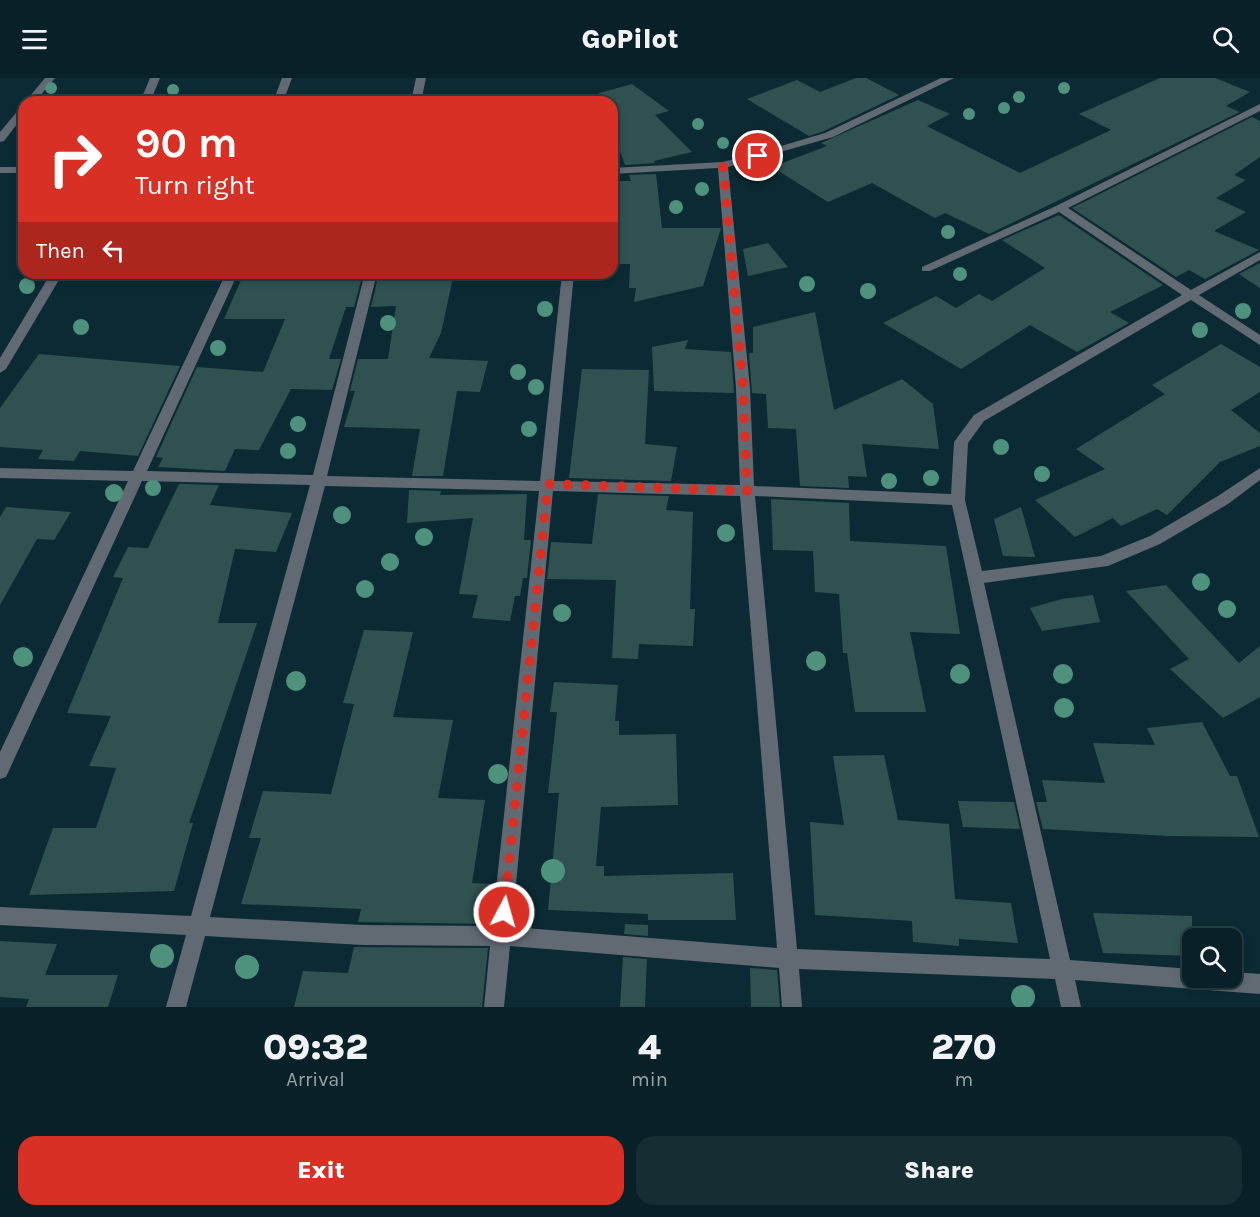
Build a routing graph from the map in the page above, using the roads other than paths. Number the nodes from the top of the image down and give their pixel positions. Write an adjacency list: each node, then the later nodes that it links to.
1 (50, 78): 6 (street)
2 (155, 78): 7 (street)
3 (286, 78): 8 (street)
4 (421, 78): 9 (street)
5 (949, 78): 13 (street)
6 (35, 96)
7 (148, 96)
8 (280, 96)
9 (417, 96)
10 (1260, 108): 17 (street)
11 (18, 116): 12 (street)
12 (0, 138)
13 (723, 165): 16 (street); 32 (street)
14 (0, 170): 15 (street)
15 (18, 170)
16 (618, 171)
17 (1060, 208): 19 (street); 24 (street)
18 (1260, 255): 24 (street)
19 (926, 269)
20 (53, 279): 26 (street)
21 (229, 279): 29 (street)
22 (369, 279): 30 (street)
23 (567, 279): 31 (street)
24 (1192, 296): 25 (street); 33 (street)
25 (1260, 342)
26 (0, 369)
27 (0, 472): 29 (street)
28 (1260, 473): 34 (street)
29 (138, 474): 30 (street); 35 (street)
30 (319, 480): 31 (street); 37 (street)
31 (548, 484): 32 (street); 38 (street)
32 (747, 491): 33 (street); 39 (street)
33 (958, 500): 34 (street)
34 (975, 579): 40 (street)
35 (0, 771)
36 (0, 916): 37 (street)
37 (198, 925): 38 (street); 42 (street)
38 (501, 936): 39 (street); 43 (street)
39 (789, 959): 40 (street); 44 (street)
40 (1062, 969): 41 (street); 45 (street)
41 (1260, 984)
42 (176, 1007)
43 (494, 1007)
44 (792, 1007)
45 (1071, 1007)

